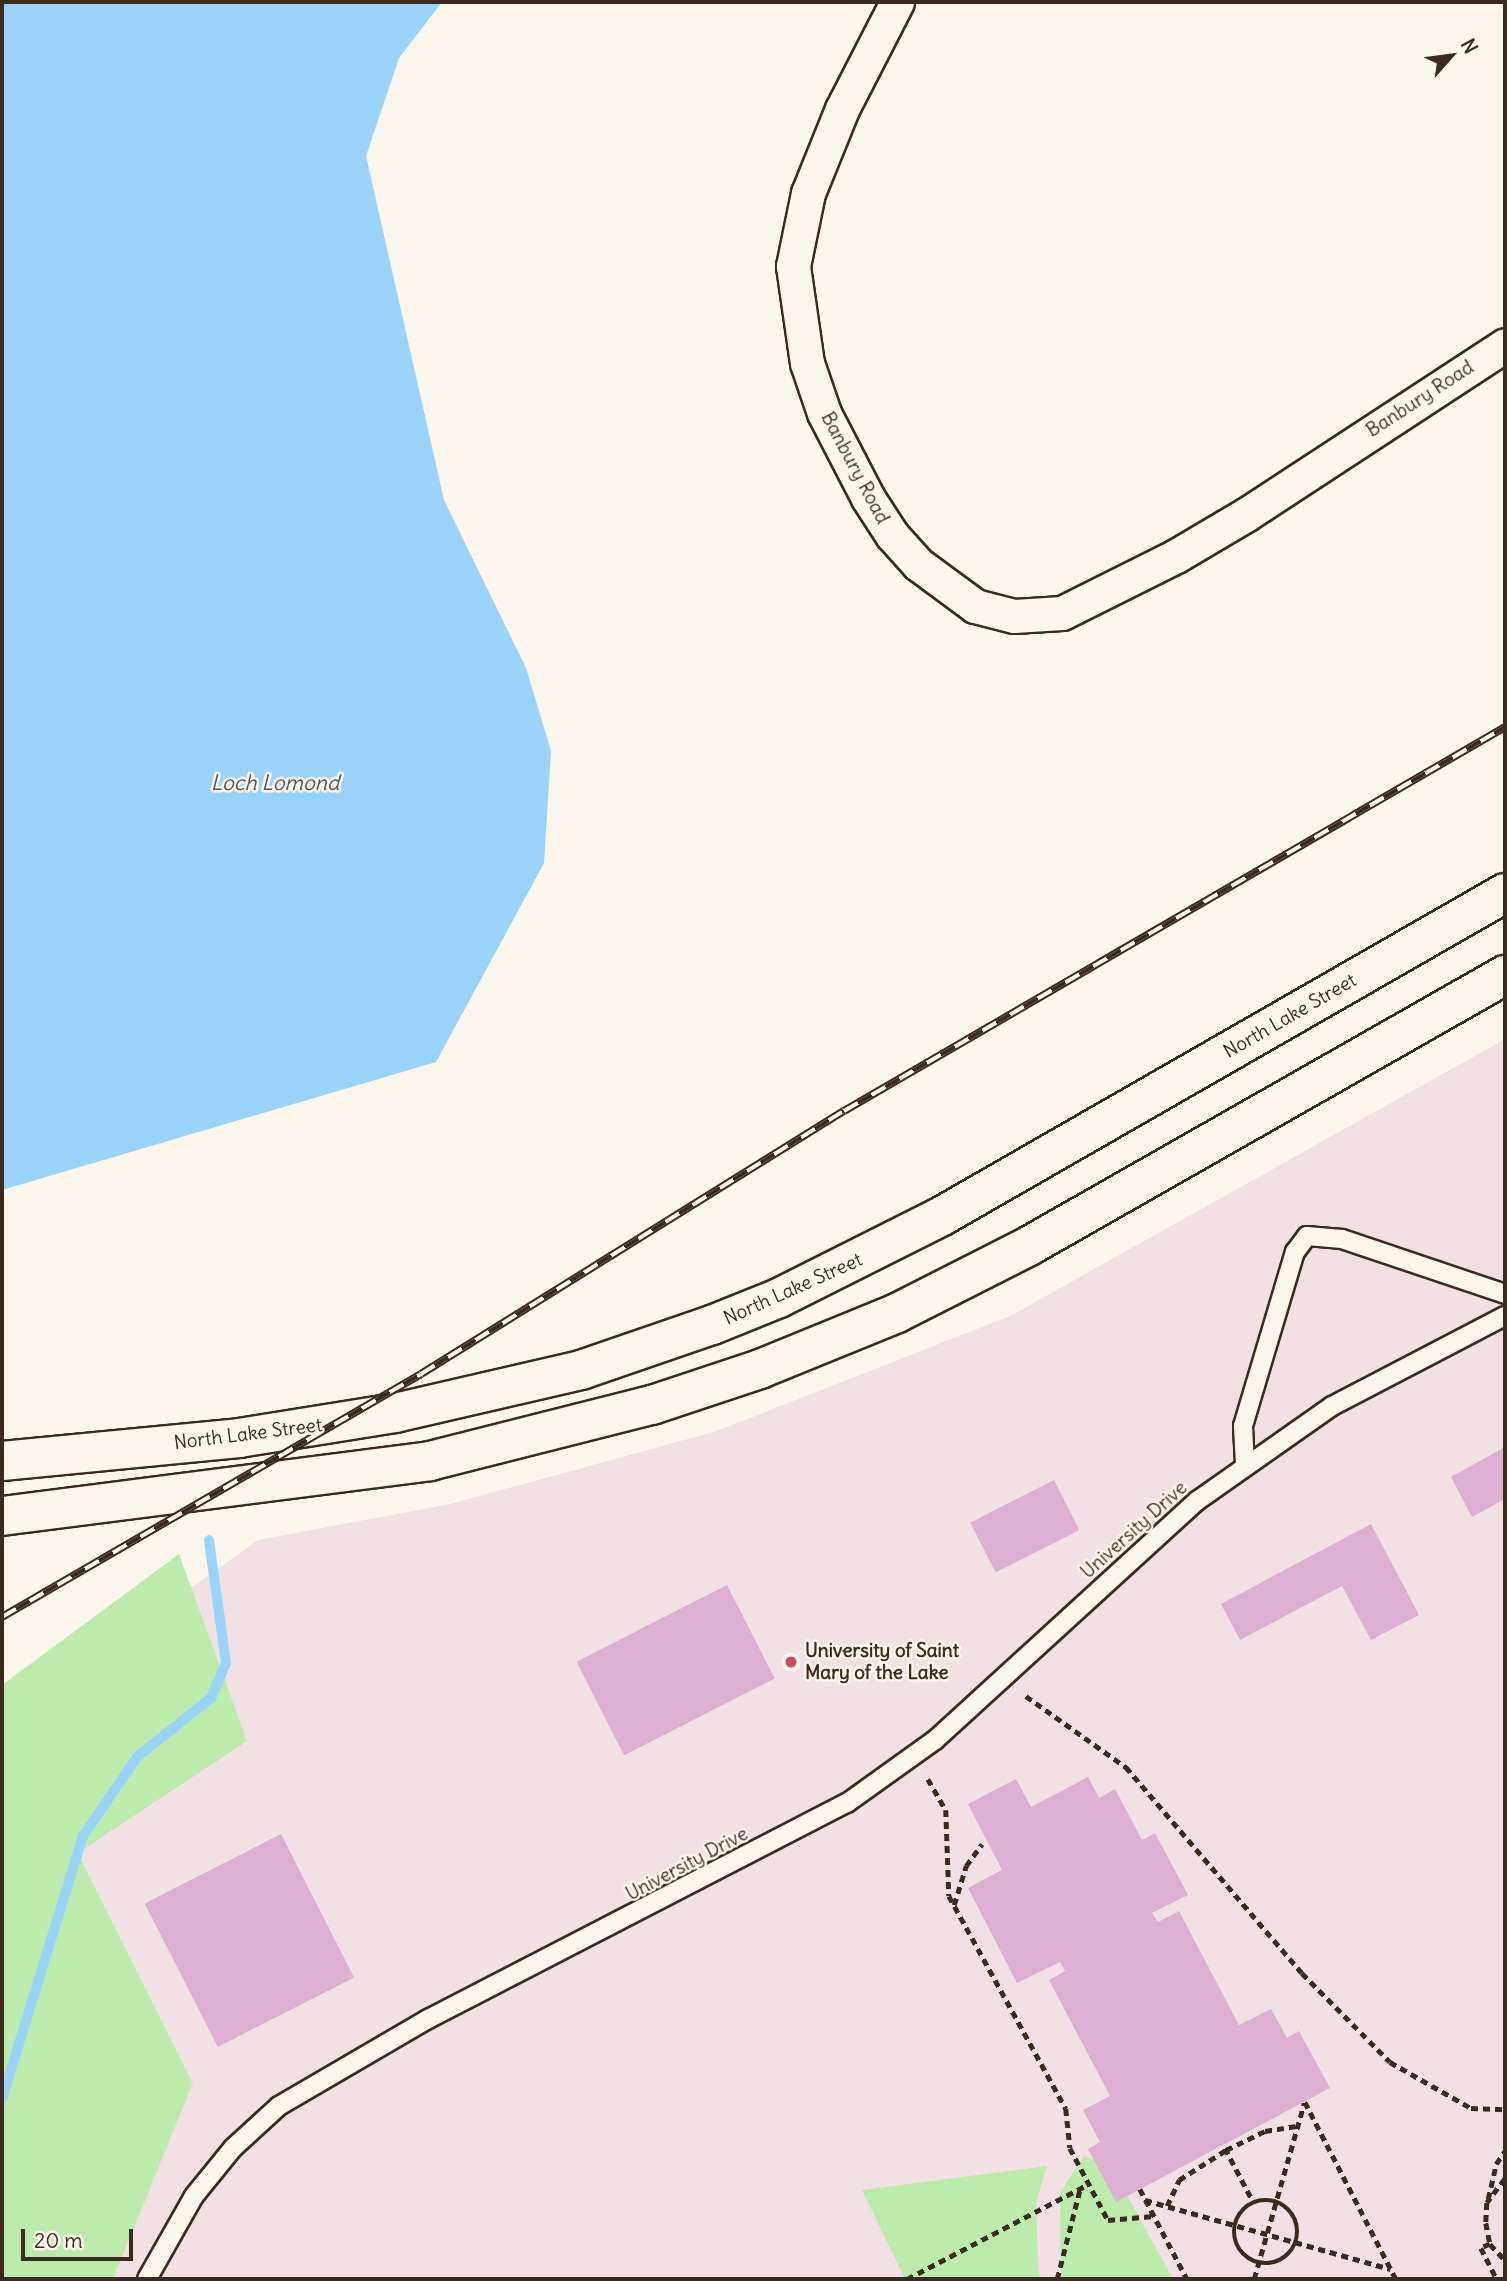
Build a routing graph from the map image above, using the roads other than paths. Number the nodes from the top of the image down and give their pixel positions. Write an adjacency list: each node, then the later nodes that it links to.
1 (897, 2): 2 (street, Banbury Road)
2 (1505, 345)
3 (1505, 893): 7 (main road, North Lake Street)
4 (1505, 975): 9 (main road)
5 (1505, 1294): 8 (lane)
6 (1505, 1315): 8 (lane, University Drive)
7 (2, 1461)
8 (1245, 1465): 10 (lane, University Drive)
9 (2, 1517)
10 (147, 2279)

